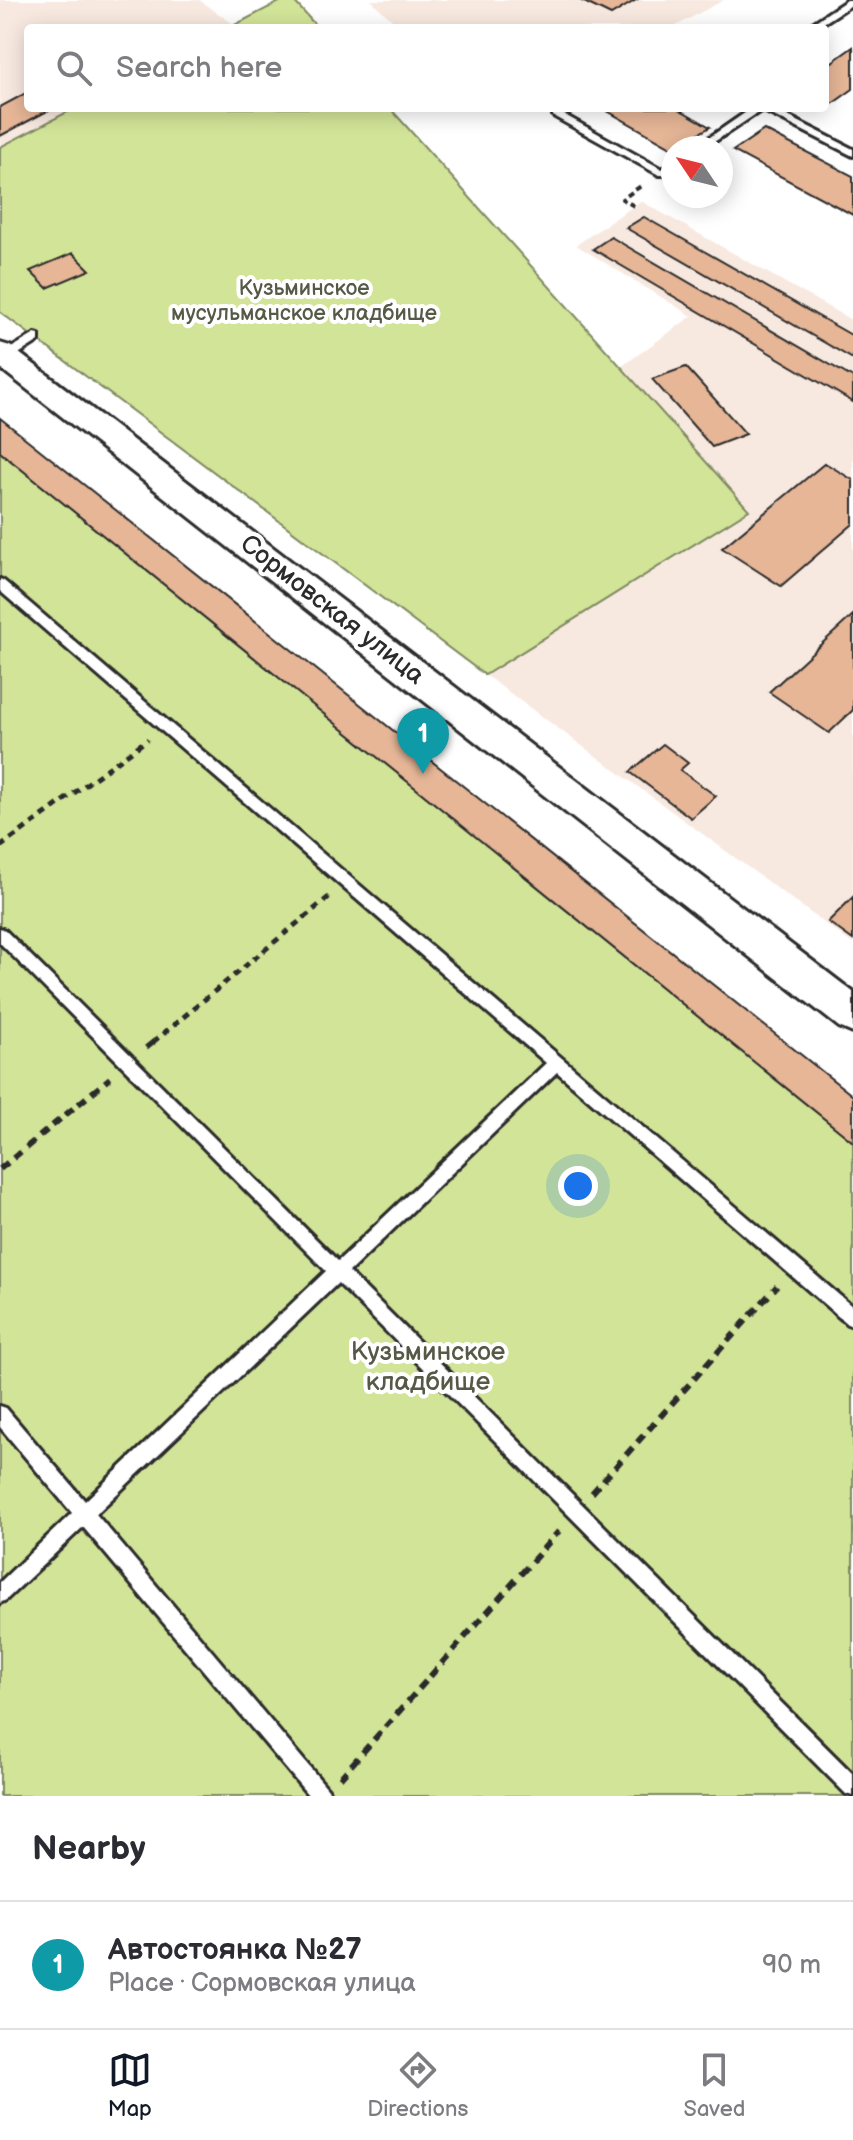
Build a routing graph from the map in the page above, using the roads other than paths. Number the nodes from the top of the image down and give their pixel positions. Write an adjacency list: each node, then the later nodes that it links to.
1 (853, 0): 2 (lane)
2 (816, 24)
3 (559, 112): 8 (lane)
4 (752, 112): 6 (lane)
5 (773, 112): 7 (lane)
6 (717, 136)
7 (853, 153)
8 (661, 172)
9 (35, 338): 10 (lane)
10 (3, 355): 13 (street, Сормовская улица)
11 (0, 584): 14 (lane)
12 (0, 934): 15 (lane)
13 (853, 1015)
14 (556, 1063): 15 (lane); 16 (lane)
15 (337, 1272): 18 (lane); 20 (lane)
16 (853, 1318)
17 (0, 1414): 18 (lane)
18 (83, 1514): 19 (lane); 21 (lane)
19 (0, 1594)
20 (853, 1787)
21 (321, 1796)

